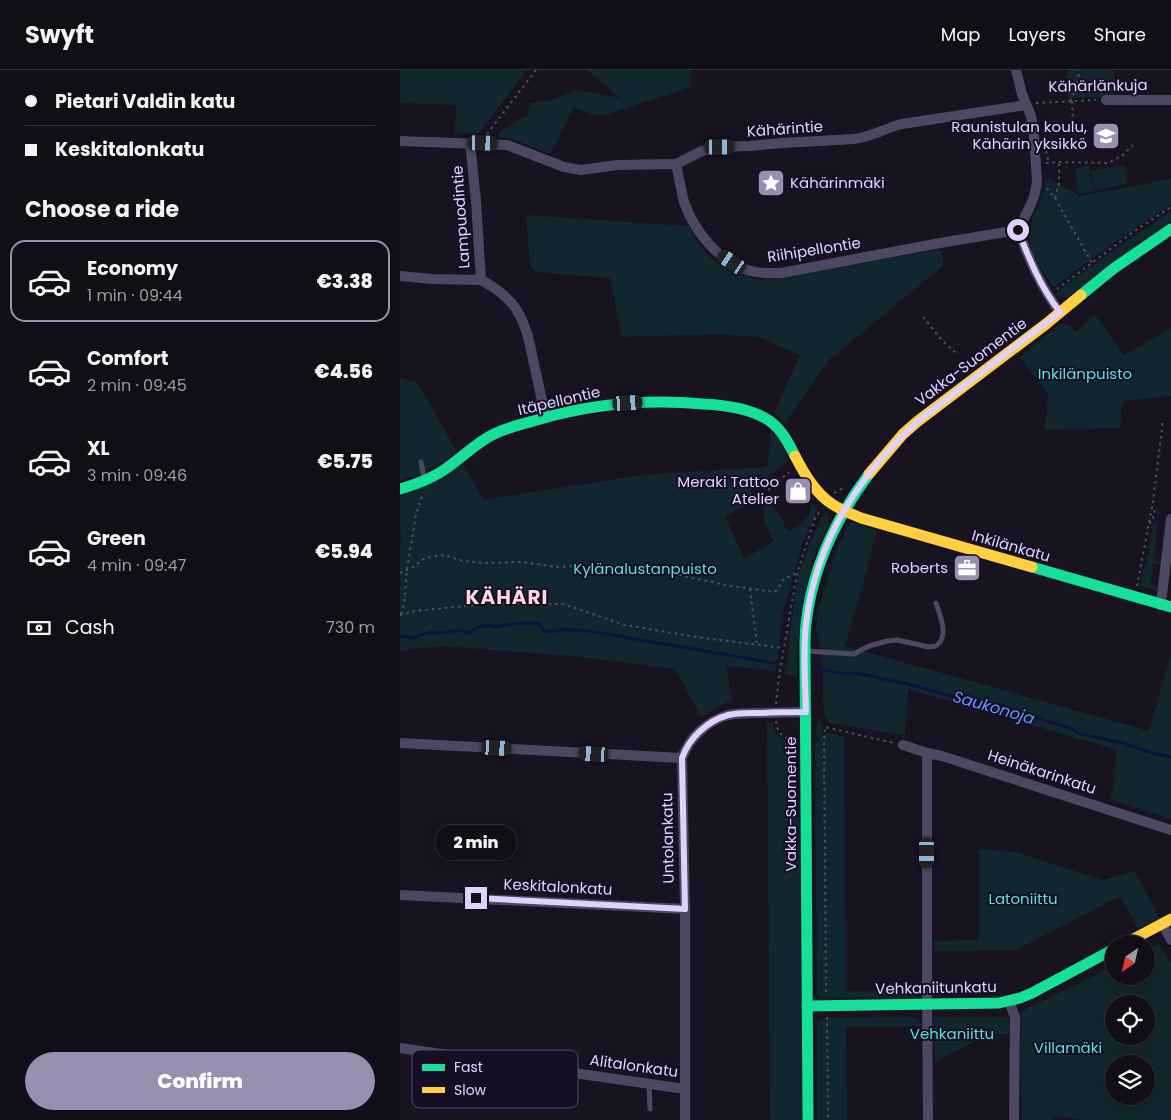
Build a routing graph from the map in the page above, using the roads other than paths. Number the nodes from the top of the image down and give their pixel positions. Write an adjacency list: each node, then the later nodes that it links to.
1 (1016, 70): 4 (street)
2 (1106, 100): 3 (street, Kähärlänkuja)
3 (1171, 100)
4 (1031, 104): 7 (street, Kähärintie); 9 (street)
5 (400, 141): 6 (street, Kähärintie)
6 (470, 143): 7 (street, Kähärintie); 11 (street, Lampuodintie)
7 (676, 164): 9 (street, Riihipellontie)
8 (1171, 229): 12 (street, Vakka-Suomentie)
9 (1018, 230): 12 (street)
10 (400, 276): 11 (street)
11 (481, 280): 13 (street, Lampuodintie)
12 (1060, 312): 17 (street, Vakka-Suomentie)
13 (545, 417): 15 (street, Itäpellontie); 17 (street, Itäpellontie)
14 (421, 462): 15 (lane)
15 (425, 481): 16 (street, Itäpellontie)
16 (400, 489)
17 (844, 511): 20 (street, Inkilänkatu); 21 (street, Vakka-Suomentie)
18 (1171, 519): 20 (street)
19 (936, 603): 21 (lane)
20 (1165, 606)
21 (805, 651): 22 (street, Vakka-Suomentie)
22 (806, 712): 26 (street); 36 (street, Vakka-Suomentie)
23 (400, 743): 26 (street)
24 (903, 745): 25 (street, Heinäkarinkatu)
25 (927, 753): 27 (street, Heinäkarinkatu); 35 (street)
26 (682, 758): 29 (street, Untolankatu)
27 (1171, 830)
28 (400, 895): 29 (street, Keskitalonkatu)
29 (685, 909): 41 (street, Untolankatu)
30 (1167, 921): 31 (street); 32 (street)
31 (1141, 935)
32 (1171, 940)
33 (1105, 954): 34 (street, Vehkaniitunkatu)
34 (1009, 1001): 35 (street, Vehkaniitunkatu); 46 (street)
35 (927, 1004): 36 (street, Vehkaniitunkatu); 45 (street)
36 (807, 1006): 44 (street, Vakka-Suomentie)
37 (400, 1048): 38 (street, Alitalonkatu)
38 (414, 1050)
39 (578, 1074): 40 (street, Alitalonkatu)
40 (649, 1084): 41 (street, Alitalonkatu); 42 (lane)
41 (685, 1089): 43 (street, Untolankatu)
42 (650, 1109)
43 (685, 1120)
44 (808, 1120)
45 (928, 1120)
46 (1014, 1120)

